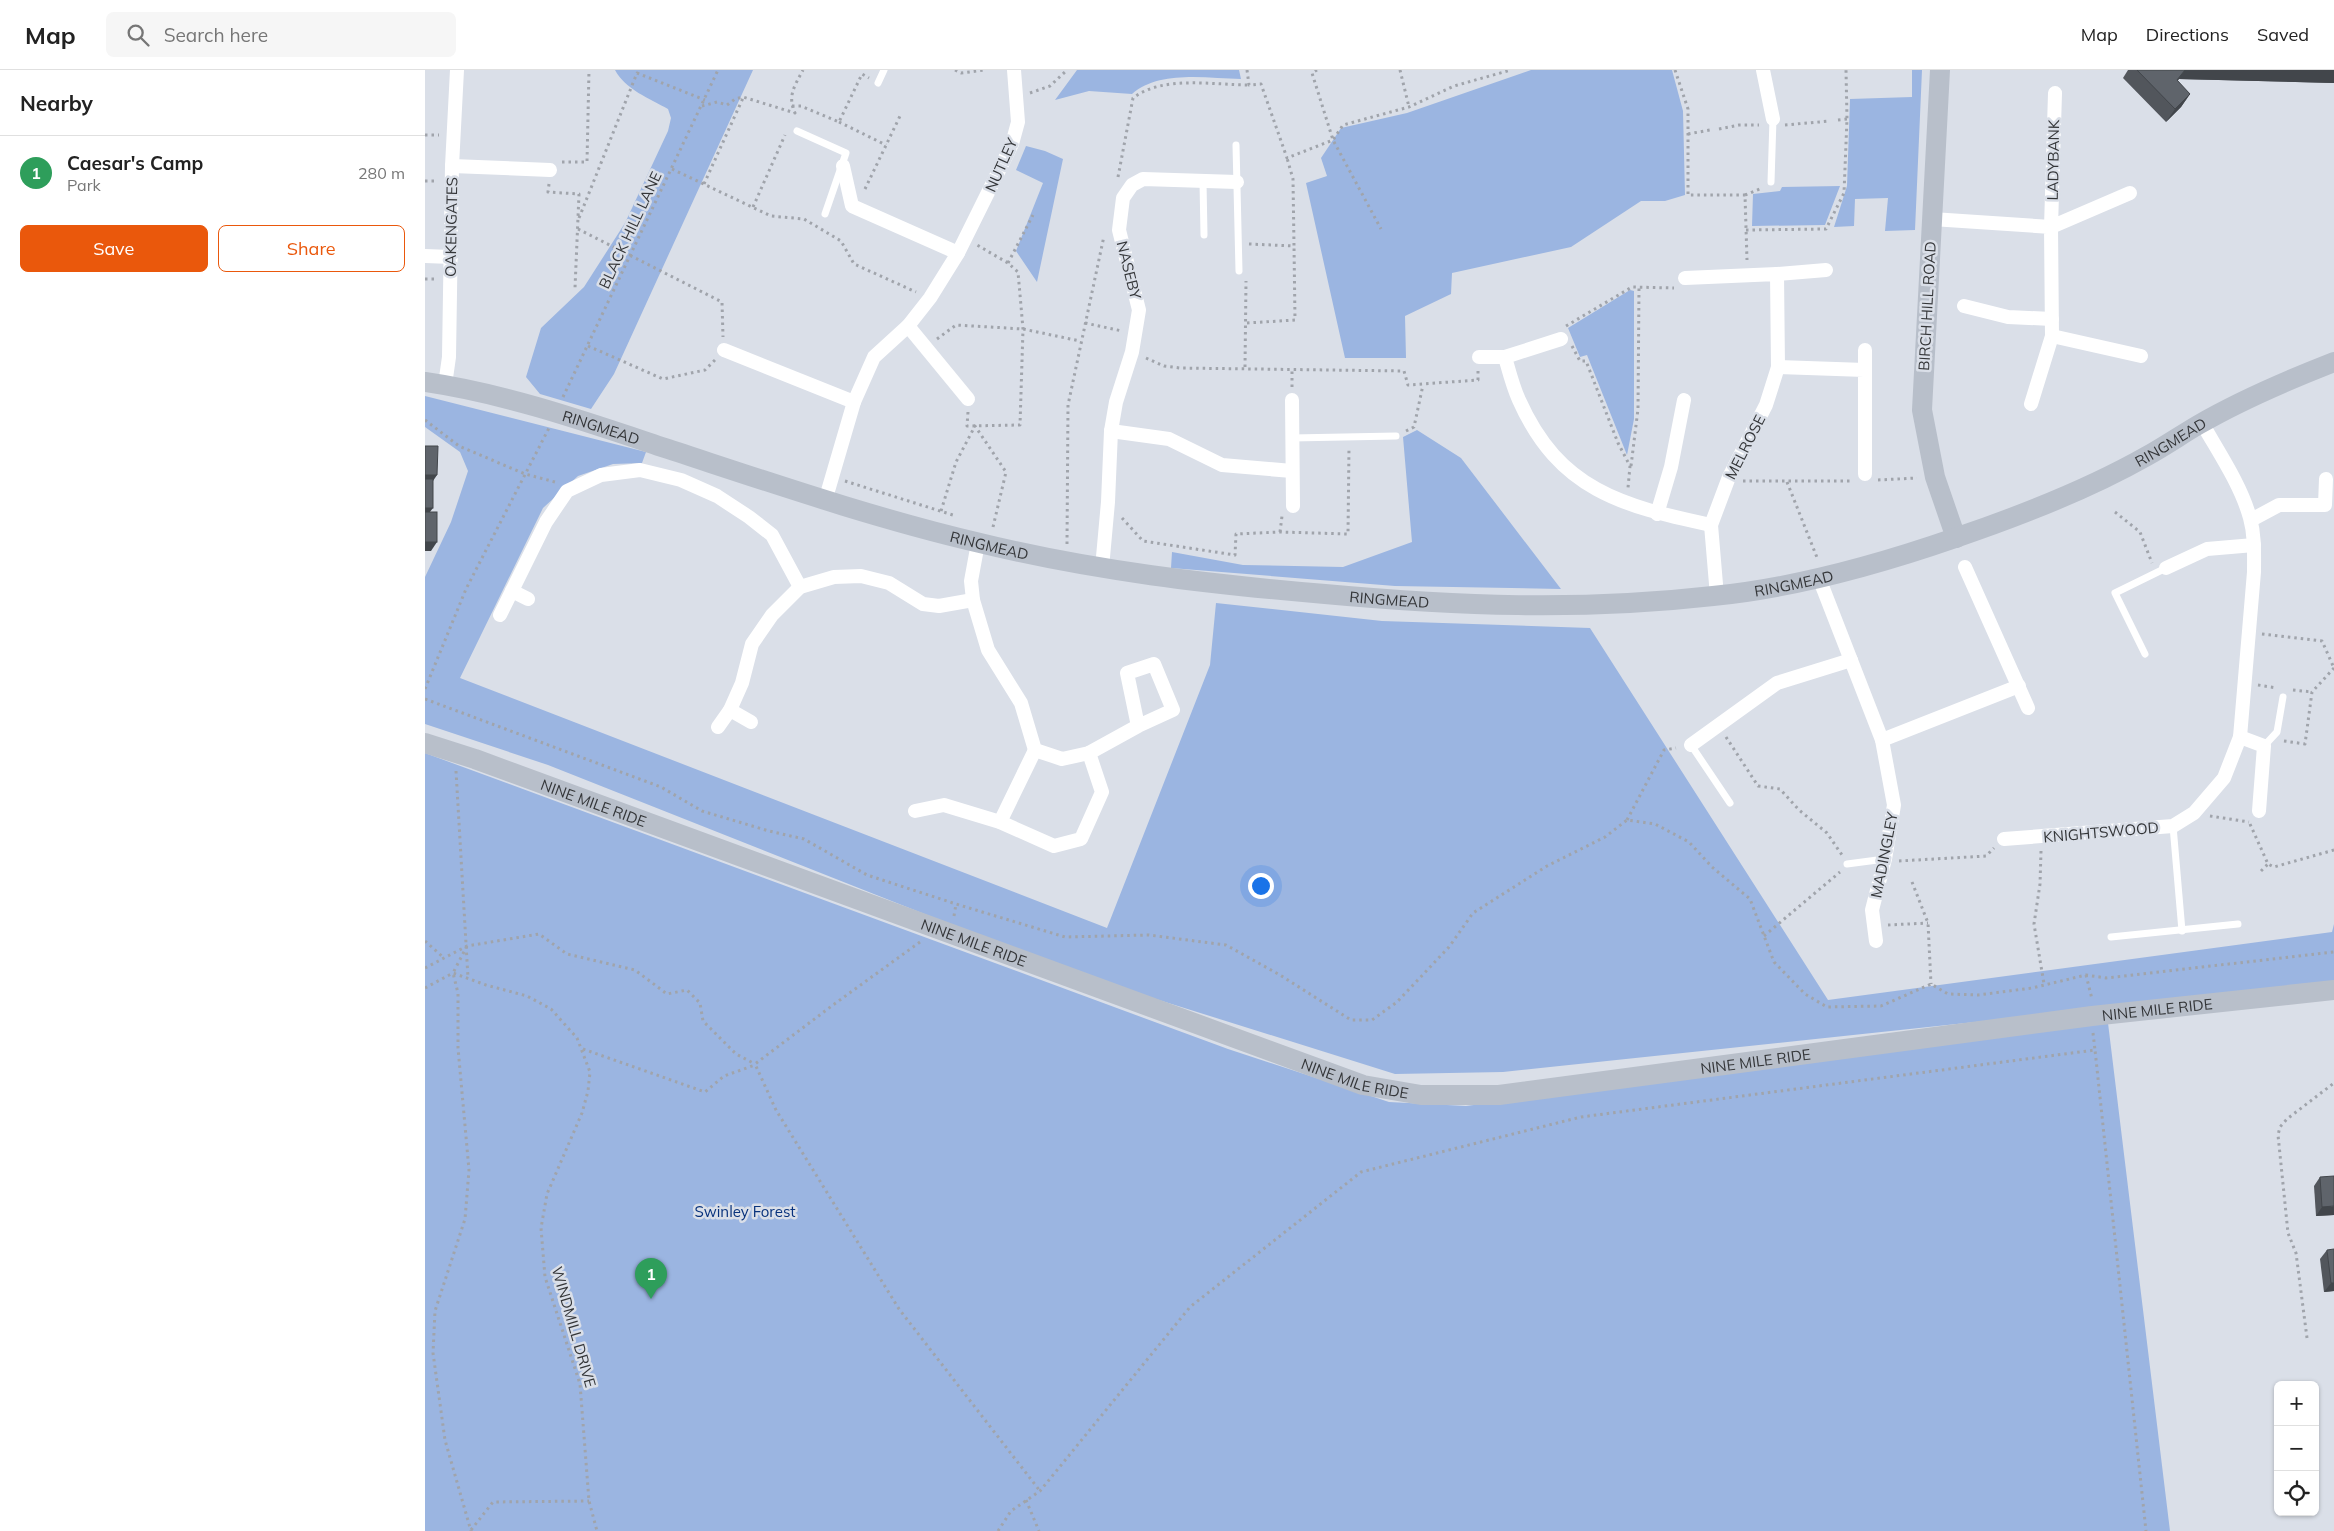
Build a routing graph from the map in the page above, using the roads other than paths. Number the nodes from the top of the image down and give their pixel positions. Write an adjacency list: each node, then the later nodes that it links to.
1 (457, 70): 11 (street, OAKENGATES)
2 (884, 70): 6 (lane)
3 (1014, 70): 22 (street, NUTLEY)
4 (1763, 70): 8 (street)
5 (1940, 70): 19 (street, BIRCH HILL ROAD)
6 (878, 83)
7 (2055, 93): 20 (street, LADYBANK)
8 (1773, 119): 16 (lane)
9 (797, 131): 12 (lane)
10 (1236, 145): 15 (lane)
11 (452, 166): 13 (street); 24 (street, OAKENGATES)
12 (843, 166): 18 (lane); 22 (street)
13 (550, 170)
14 (1203, 182): 15 (street, NASEBY); 21 (lane); 50 (street, NASEBY)
15 (1237, 182): 26 (lane)
16 (1771, 182)
17 (2130, 193): 20 (street, LADYBANK)
18 (825, 214)
19 (1932, 219): 20 (street, LADYBANK); 63 (street, BIRCH HILL ROAD)
20 (2051, 227): 30 (street, LADYBANK)
21 (1204, 235)
22 (958, 253): 31 (street, NUTLEY)
23 (425, 256): 24 (street)
24 (451, 257): 43 (street, OAKENGATES)
25 (1826, 270): 27 (street)
26 (1239, 272)
27 (1777, 274): 28 (street); 40 (street, MELROSE)
28 (1685, 278)
29 (1964, 306): 30 (street)
30 (2052, 319): 32 (street, LADYBANK)
31 (908, 326): 44 (street); 47 (street, NUTLEY)
32 (2052, 336): 36 (street); 48 (street, LADYBANK)
33 (1565, 337): 37 (street)
34 (724, 350): 47 (street)
35 (1865, 350): 41 (street)
36 (2141, 356)
37 (1505, 357): 38 (street); 59 (street)
38 (1479, 358)
39 (2334, 362): 49 (street, RINGMEAD)
40 (1778, 367): 41 (street); 61 (street, MELROSE)
41 (1865, 370): 55 (street)
42 (425, 382): 43 (street, RINGMEAD)
43 (445, 384): 56 (street, RINGMEAD)
44 (968, 399)
45 (1292, 400): 52 (street)
46 (1683, 400): 59 (street)
47 (854, 402): 56 (street, NUTLEY)
48 (2031, 404)
49 (2202, 422): 60 (street, KNIGHTSWOOD); 63 (street, RINGMEAD)
50 (1111, 431): 53 (street); 66 (street, NASEBY)
51 (1396, 436): 52 (lane)
52 (1291, 438): 53 (street)
53 (1291, 471): 58 (street)
54 (2326, 478): 57 (street)
55 (1865, 479)
56 (825, 501): 62 (street, RINGMEAD)
57 (2330, 505): 60 (street)
58 (1293, 506)
59 (1657, 514): 61 (street)
60 (2251, 520): 64 (street, KNIGHTSWOOD)
61 (1711, 525): 71 (street, MELROSE)
62 (986, 535): 66 (street, RINGMEAD); 73 (street)
63 (1956, 538): 68 (street, RINGMEAD)
64 (2254, 545): 67 (street); 84 (street, KNIGHTSWOOD)
65 (1965, 567): 77 (street)
66 (1102, 568): 71 (street, RINGMEAD)
67 (2161, 571): 75 (lane)
68 (1822, 577): 71 (street, RINGMEAD); 76 (street, MADINGLEY)
69 (800, 587): 70 (street); 73 (street); 80 (street)
70 (512, 591): 72 (street); 74 (street)
71 (1717, 596)
72 (528, 599)
73 (973, 600): 89 (street)
74 (499, 615)
75 (2145, 654)
76 (1851, 660): 85 (street, MADINGLEY); 88 (street)
77 (2019, 686): 79 (street); 85 (street)
78 (2283, 696): 87 (lane)
79 (2028, 708)
80 (731, 710): 81 (street); 83 (street)
81 (751, 722)
82 (1138, 726): 90 (street)
83 (718, 727)
84 (2240, 737): 87 (street); 95 (street, KNIGHTSWOOD)
85 (1882, 740): 97 (street, MADINGLEY)
86 (425, 743): 103 (street, NINE MILE RIDE)
87 (2267, 743): 93 (street)
88 (1691, 745): 91 (lane)
89 (1035, 750): 90 (street); 94 (street)
90 (1089, 753): 94 (street)
91 (1730, 803)
92 (915, 810): 94 (street)
93 (2259, 811)
94 (1000, 822)
95 (2173, 826): 96 (street, KNIGHTSWOOD); 100 (lane)
96 (2004, 839)
97 (1885, 859): 98 (lane); 102 (street, MADINGLEY)
98 (1847, 864)
99 (2237, 924): 100 (lane)
100 (2181, 931): 101 (lane)
101 (2111, 937)
102 (1876, 941)
103 (2334, 990)

